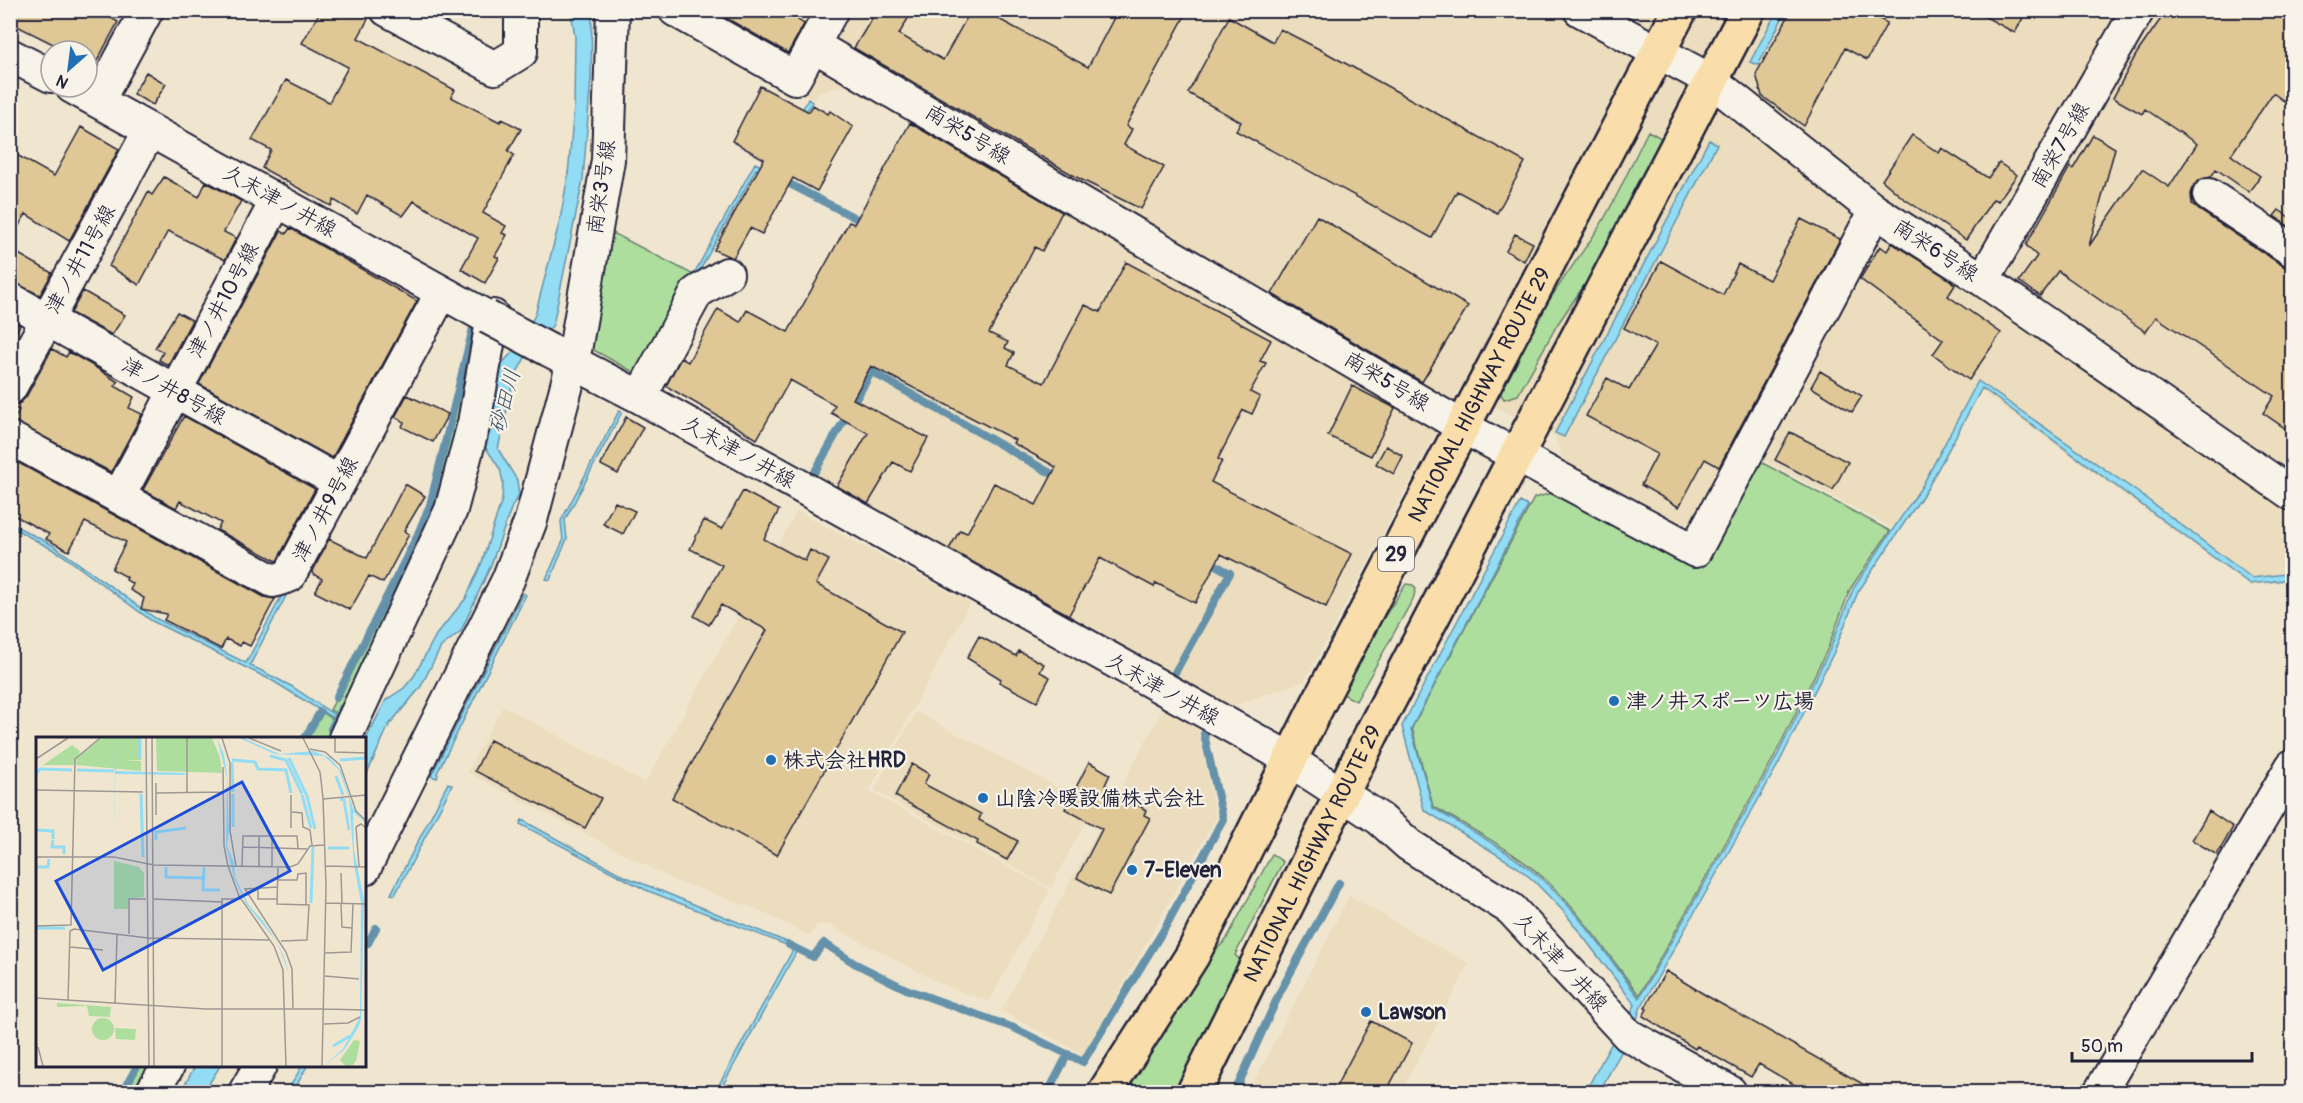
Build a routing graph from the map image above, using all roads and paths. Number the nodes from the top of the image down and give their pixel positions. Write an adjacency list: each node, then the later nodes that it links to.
1 (147, 10): 15 (street)
2 (521, 10): 10 (street)
3 (613, 10): 29 (street, 南栄3号線)
4 (675, 10): 11 (street)
5 (832, 10): 11 (street)
6 (1580, 10): 12 (street, 南栄6号線)
7 (1680, 10): 12 (highway, NATIONAL HIGHWAY ROUTE 29 / 29)
8 (1748, 10): 16 (highway, NATIONAL HIGHWAY ROUTE 29)
9 (2138, 10): 24 (street, 南栄7号線)
10 (389, 11)
11 (813, 45): 33 (street, 南栄5号線)
12 (1658, 54): 16 (street, 南栄6号線); 33 (highway, NATIONAL HIGHWAY ROUTE 29 / 29)
13 (10, 55): 14 (street)
14 (39, 70)
15 (99, 75)
16 (1712, 81): 21 (street, 南栄6号線); 35 (highway, NATIONAL HIGHWAY ROUTE 29)
17 (94, 99): 18 (street, 久末津ノ井線)
18 (150, 130): 20 (street, 久末津ノ井線); 28 (street, 津ノ井11号線)
19 (2209, 195): 22 (street)
20 (277, 200): 25 (street, 久末津ノ井線); 31 (street, 津ノ井10号線)
21 (1875, 211): 24 (street, 南栄6号線); 35 (street, 南栄5号線)
22 (2292, 250)
23 (727, 274): 32 (street)
24 (1983, 280): 37 (street, 南栄6号線)
25 (442, 292): 27 (street, 久末津ノ井線); 36 (street, 津ノ井9号線)
26 (10, 299): 28 (street, 津ノ井8号線)
27 (490, 316): 29 (street, 久末津ノ井線, bridge); 39 (street)
28 (47, 319): 30 (street, 津ノ井11号線); 31 (street, 津ノ井8号線)
29 (561, 356): 32 (street, 久末津ノ井線); 43 (street, 南栄3号線)
30 (10, 388)
31 (175, 392): 36 (street, 津ノ井8号線); 38 (street, 津ノ井10号線)
32 (640, 397): 40 (street, 久末津ノ井線)
33 (1463, 427): 35 (street, 南栄5号線); 40 (highway, NATIONAL HIGHWAY ROUTE 29 / 29)
34 (10, 438): 38 (street, 津ノ井9号線)
35 (1518, 458): 42 (highway, NATIONAL HIGHWAY ROUTE 29)
36 (339, 482): 38 (street, 津ノ井9号線)
37 (2292, 494)
38 (119, 496)
39 (345, 737)
40 (1289, 761): 42 (street, 久末津ノ井線); 49 (highway, NATIONAL HIGHWAY ROUTE 29 / 29)
41 (2292, 766): 53 (street)
42 (1342, 794): 44 (highway, NATIONAL HIGHWAY ROUTE 29); 52 (street, 久末津ノ井線)
43 (366, 865)
44 (1226, 1023): 50 (highway, NATIONAL HIGHWAY ROUTE 29); 51 (street)
45 (167, 1067): 47 (street)
46 (259, 1067): 48 (street)
47 (152, 1092)
48 (245, 1092)
49 (1105, 1092)
50 (1194, 1092)
51 (1200, 1092)
52 (1730, 1092)
53 (2100, 1092)

